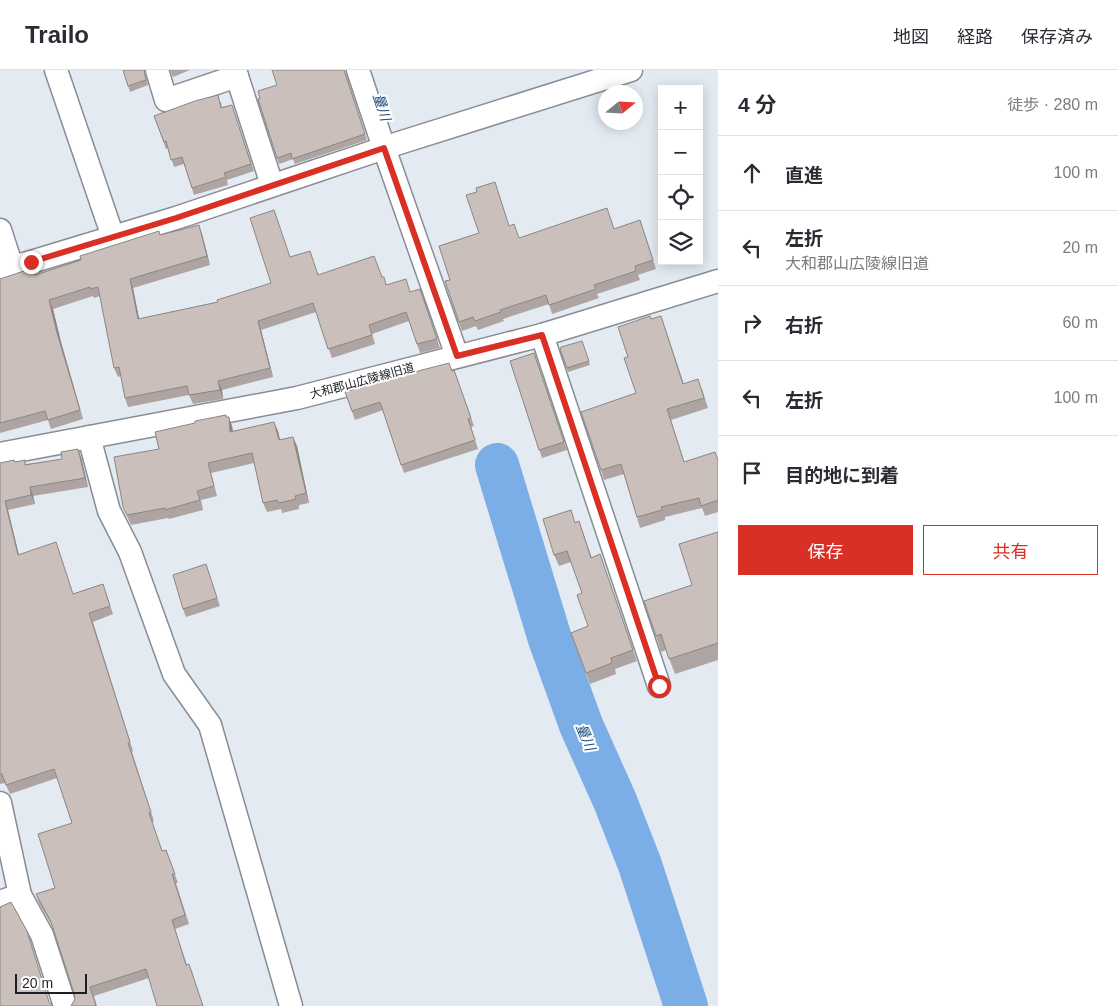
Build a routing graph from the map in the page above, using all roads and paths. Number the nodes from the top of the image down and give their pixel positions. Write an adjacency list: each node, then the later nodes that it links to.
1 (56, 70): 9 (street)
2 (157, 70): 5 (street)
3 (358, 70): 6 (street)
4 (631, 70): 6 (street)
5 (236, 73): 7 (street)
6 (391, 146): 7 (street); 13 (street)
7 (272, 185): 9 (street)
8 (0, 230): 10 (street)
9 (113, 237): 10 (street)
10 (6, 269)
11 (718, 281): 12 (street, 大和郡山広陵線旧道)
12 (542, 335): 13 (street, 大和郡山広陵線旧道); 16 (street)
13 (457, 356): 14 (street, 大和郡山広陵線旧道)
14 (89, 437): 15 (street, 大和郡山広陵線旧道); 20 (street)
15 (0, 454)
16 (659, 686)
17 (0, 803): 18 (street)
18 (10, 899): 19 (street)
19 (65, 1006)
20 (292, 1006)

